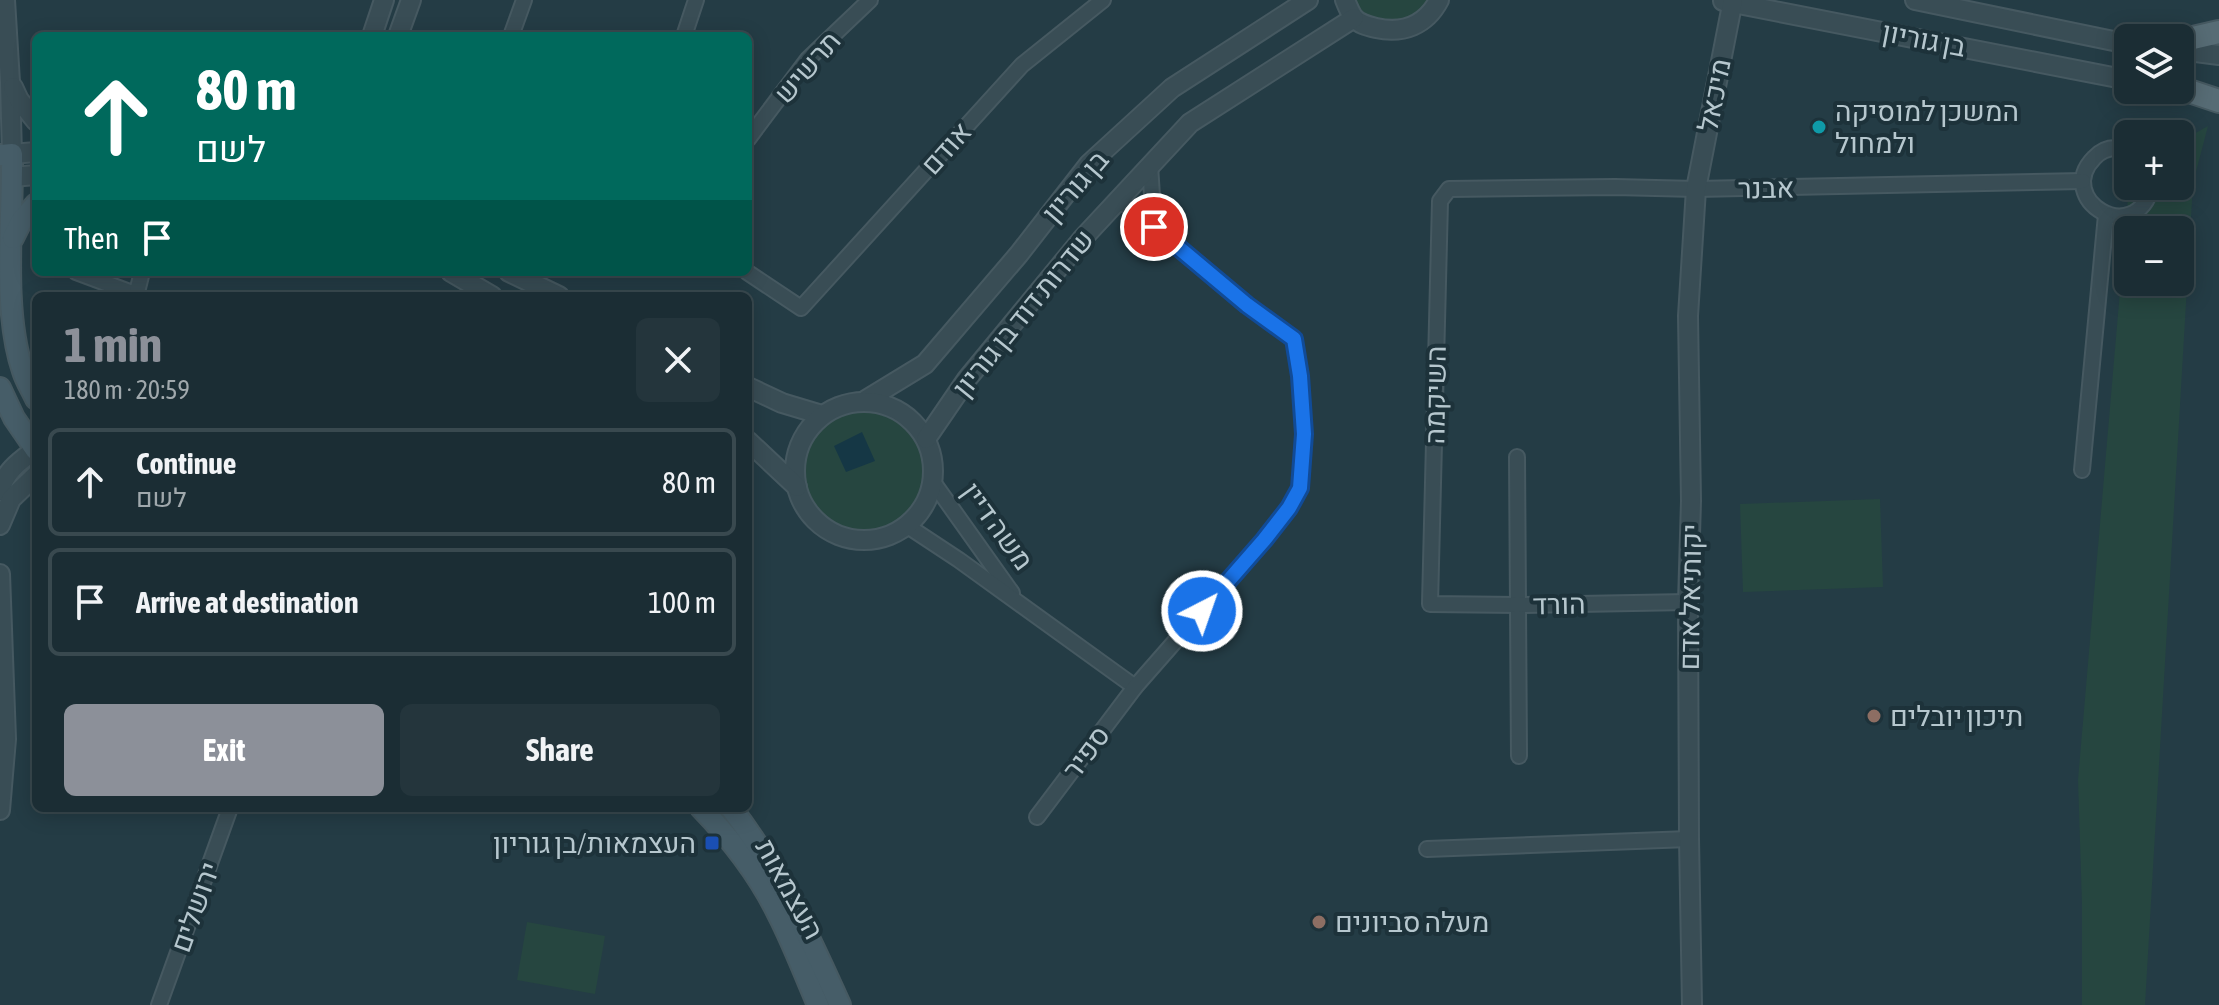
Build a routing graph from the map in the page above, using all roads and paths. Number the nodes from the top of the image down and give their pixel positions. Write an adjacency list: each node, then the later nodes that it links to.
1 (5, 0): 24 (street)
2 (384, 0): 14 (street)
3 (411, 0): 15 (street)
4 (524, 0): 16 (street)
5 (696, 0): 17 (street)
6 (870, 0): 30 (street, תרשיש)
7 (1103, 0): 46 (street, אודם)
8 (1308, 0): 56 (street, בן גוריון)
9 (1345, 0): 13 (street)
10 (1439, 0): 13 (street)
11 (1915, 0): 20 (street)
12 (1728, 1): 23 (street, בן גוריון); 39 (street, מיכאל)
13 (1354, 18): 34 (street, שדרות דוד בן גוריון)
14 (373, 32)
15 (399, 32)
16 (512, 32)
17 (685, 32)
18 (2219, 32): 19 (main road)
19 (2194, 38)
20 (2114, 41)
21 (2194, 52): 22 (street)
22 (2219, 55)
23 (2114, 77)
24 (10, 82): 29 (street); 33 (street)
25 (2194, 88): 26 (street)
26 (2219, 89)
27 (2194, 92): 28 (main road)
28 (2219, 101)
29 (32, 116)
30 (752, 134)
31 (2114, 149): 37 (street)
32 (32, 152): 33 (street)
33 (6, 154): 36 (main road)
34 (1150, 165): 41 (street, שדרות דוד בן גוריון); 44 (street)
35 (32, 175): 36 (street)
36 (6, 178): 45 (main road)
37 (2083, 181): 39 (street, אבנר); 43 (street)
38 (1449, 189): 39 (street, אבנר); 73 (street, השיקמה)
39 (1696, 189): 71 (street, יקותיאל אדם)
40 (2146, 200): 43 (street)
41 (1116, 201): 44 (street, ספיר); 58 (street, שדרות דוד בן גוריון)
42 (32, 209): 45 (main road)
43 (2106, 215): 63 (street)
44 (1154, 227): 76 (street, ספיר)
45 (11, 242): 55 (main road)
46 (752, 275)
47 (86, 276): 50 (street)
48 (458, 276): 51 (street)
49 (517, 276): 52 (street)
50 (127, 292)
51 (485, 292)
52 (551, 292)
53 (0, 388): 59 (main road)
54 (752, 389): 57 (street)
55 (32, 391)
56 (866, 400): 57 (street); 58 (street)
57 (822, 415): 66 (street)
58 (926, 439): 65 (street)
59 (32, 443)
60 (752, 445): 66 (street)
61 (32, 452): 67 (street)
62 (1517, 457): 74 (street)
63 (2082, 470)
64 (32, 479): 68 (street)
65 (933, 482): 69 (street); 72 (street, משה דיין)
66 (797, 487): 69 (street)
67 (0, 491)
68 (0, 525)
69 (906, 525): 72 (street, משה דיין)
70 (0, 574): 75 (street)
71 (1688, 602): 74 (street, הורד); 83 (street, יקותיאל אדם)
72 (1019, 603): 76 (street, משה דיין)
73 (1430, 604): 74 (street, הורד)
74 (1518, 605): 77 (street)
75 (1, 621): 78 (street)
76 (1135, 687): 82 (street, ספיר)
77 (1519, 756)
78 (0, 810)
79 (229, 812): 85 (street, ירושלים)
80 (705, 812): 86 (main road, העצמאות)
81 (734, 812): 87 (main road, העצמאות)
82 (1037, 817)
83 (1689, 839): 84 (street); 88 (street, יקותיאל אדם)
84 (1427, 849)
85 (165, 1003)
86 (818, 1005)
87 (840, 1005)
88 (1692, 1005)

